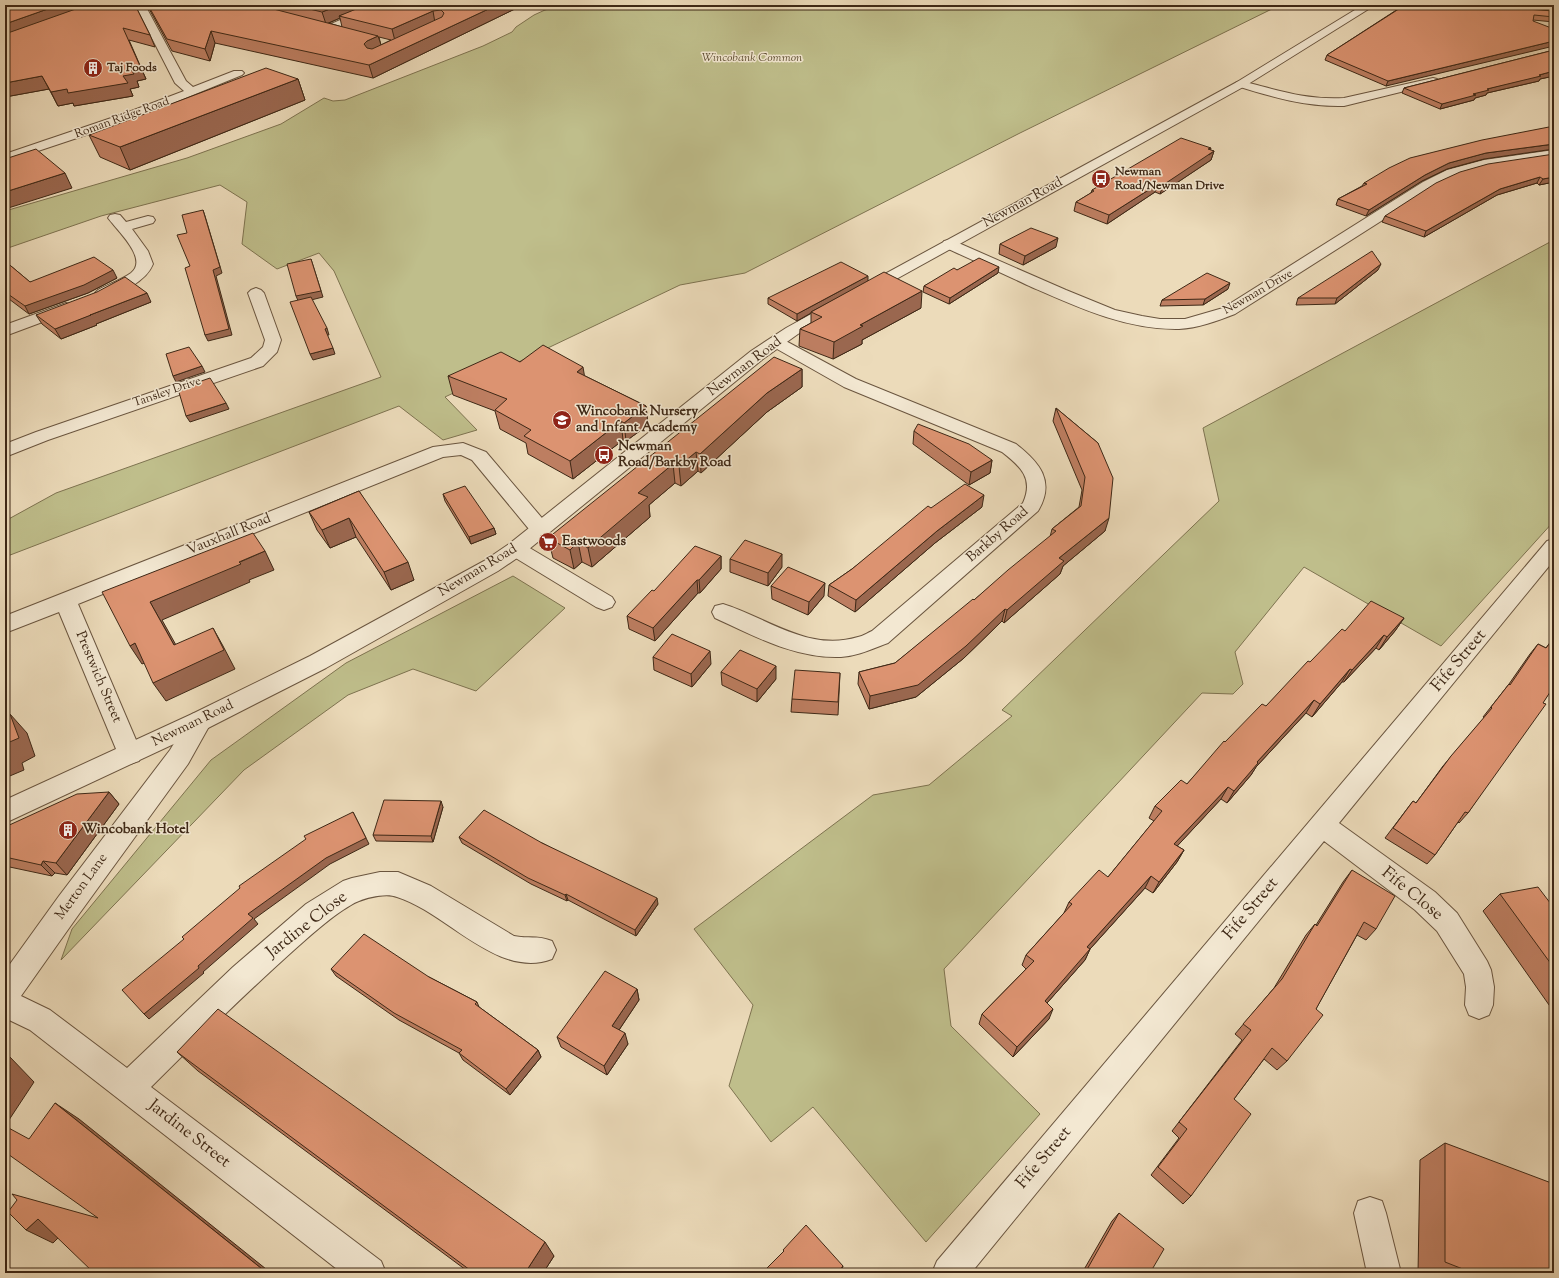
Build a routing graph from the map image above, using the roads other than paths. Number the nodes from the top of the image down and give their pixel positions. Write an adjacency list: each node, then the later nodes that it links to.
1 (140, 5): 10 (street)
2 (272, 5): 5 (street)
3 (384, 5): 6 (street)
4 (1370, 5): 9 (street, Newman Road)
5 (300, 22)
6 (343, 33)
7 (238, 73): 10 (street, Roman Ridge Road)
8 (1441, 79): 9 (street)
9 (1241, 84): 14 (street, Newman Road)
10 (193, 92): 12 (street, Roman Ridge Road)
11 (1554, 154): 14 (street, Newman Drive)
12 (5, 158)
13 (148, 220): 16 (street)
14 (949, 244): 17 (street, Newman Road)
15 (256, 293): 18 (street, Tansley Drive)
16 (7, 329)
17 (776, 342): 19 (street, Newman Road); 24 (street, Barkby Road)
18 (5, 451)
19 (540, 529): 21 (street, Newman Road); 22 (street, Vauxhall Road)
20 (1554, 546): 29 (street, Fife Street)
21 (516, 549): 23 (street); 26 (street, Newman Road)
22 (65, 600): 25 (street, Vauxhall Road); 27 (street, Prestwich Street)
23 (604, 602)
24 (723, 612)
25 (5, 625)
26 (200, 721): 27 (street, Newman Road); 31 (street, Merton Lane)
27 (130, 754): 28 (street, Newman Road)
28 (5, 812)
29 (1322, 825): 33 (street, Fife Close); 37 (street, Fife Street)
30 (542, 950): 34 (street, Jardine Close)
31 (5, 995)
32 (5, 1003): 34 (street, Jardine Street)
33 (1479, 1005)
34 (129, 1087): 36 (street, Jardine Street)
35 (1370, 1213): 38 (street)
36 (369, 1273)
37 (949, 1273)
38 (1384, 1273)

